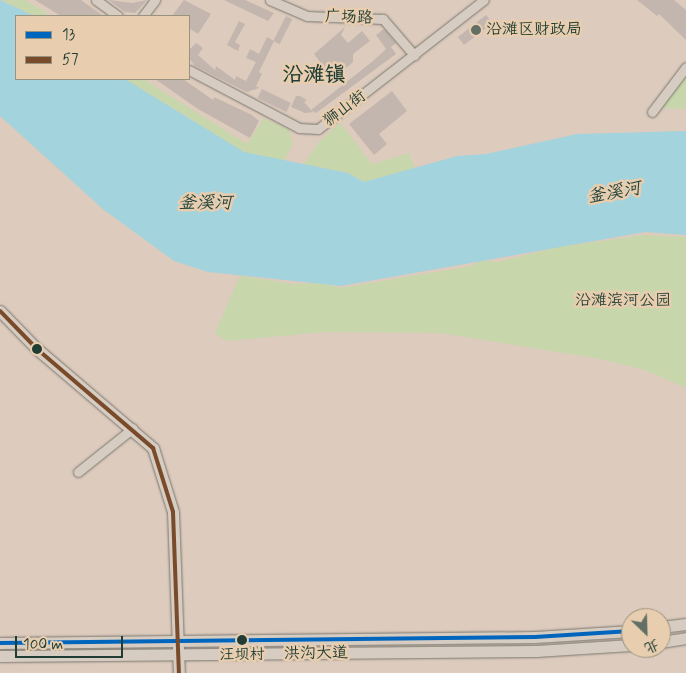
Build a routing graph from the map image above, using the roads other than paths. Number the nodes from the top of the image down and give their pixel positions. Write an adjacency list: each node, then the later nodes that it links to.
1 (96, 0): 5 (street)
2 (155, 0): 6 (street)
3 (270, 0): 7 (street, 广场路)
4 (484, 0): 7 (street, 狮山街)
5 (117, 15)
6 (144, 15)
7 (414, 55): 9 (street, 狮山街)
8 (686, 67): 10 (street)
9 (190, 71)
10 (652, 112)
11 (0, 311): 12 (main road)
12 (133, 428): 13 (street); 20 (main road)
13 (78, 472)
14 (686, 624): 15 (main road)
15 (671, 626)
16 (671, 629): 18 (main road)
17 (621, 631): 20 (main road, 洪沟大道)
18 (671, 638)
19 (686, 638): 21 (main road)
20 (177, 641): 22 (main road, 洪沟大道); 24 (main road)
21 (671, 641)
22 (0, 643)
23 (621, 646): 24 (main road, 洪沟大道)
24 (176, 654): 25 (main road, 洪沟大道); 26 (main road)
25 (0, 656)
26 (179, 673)

